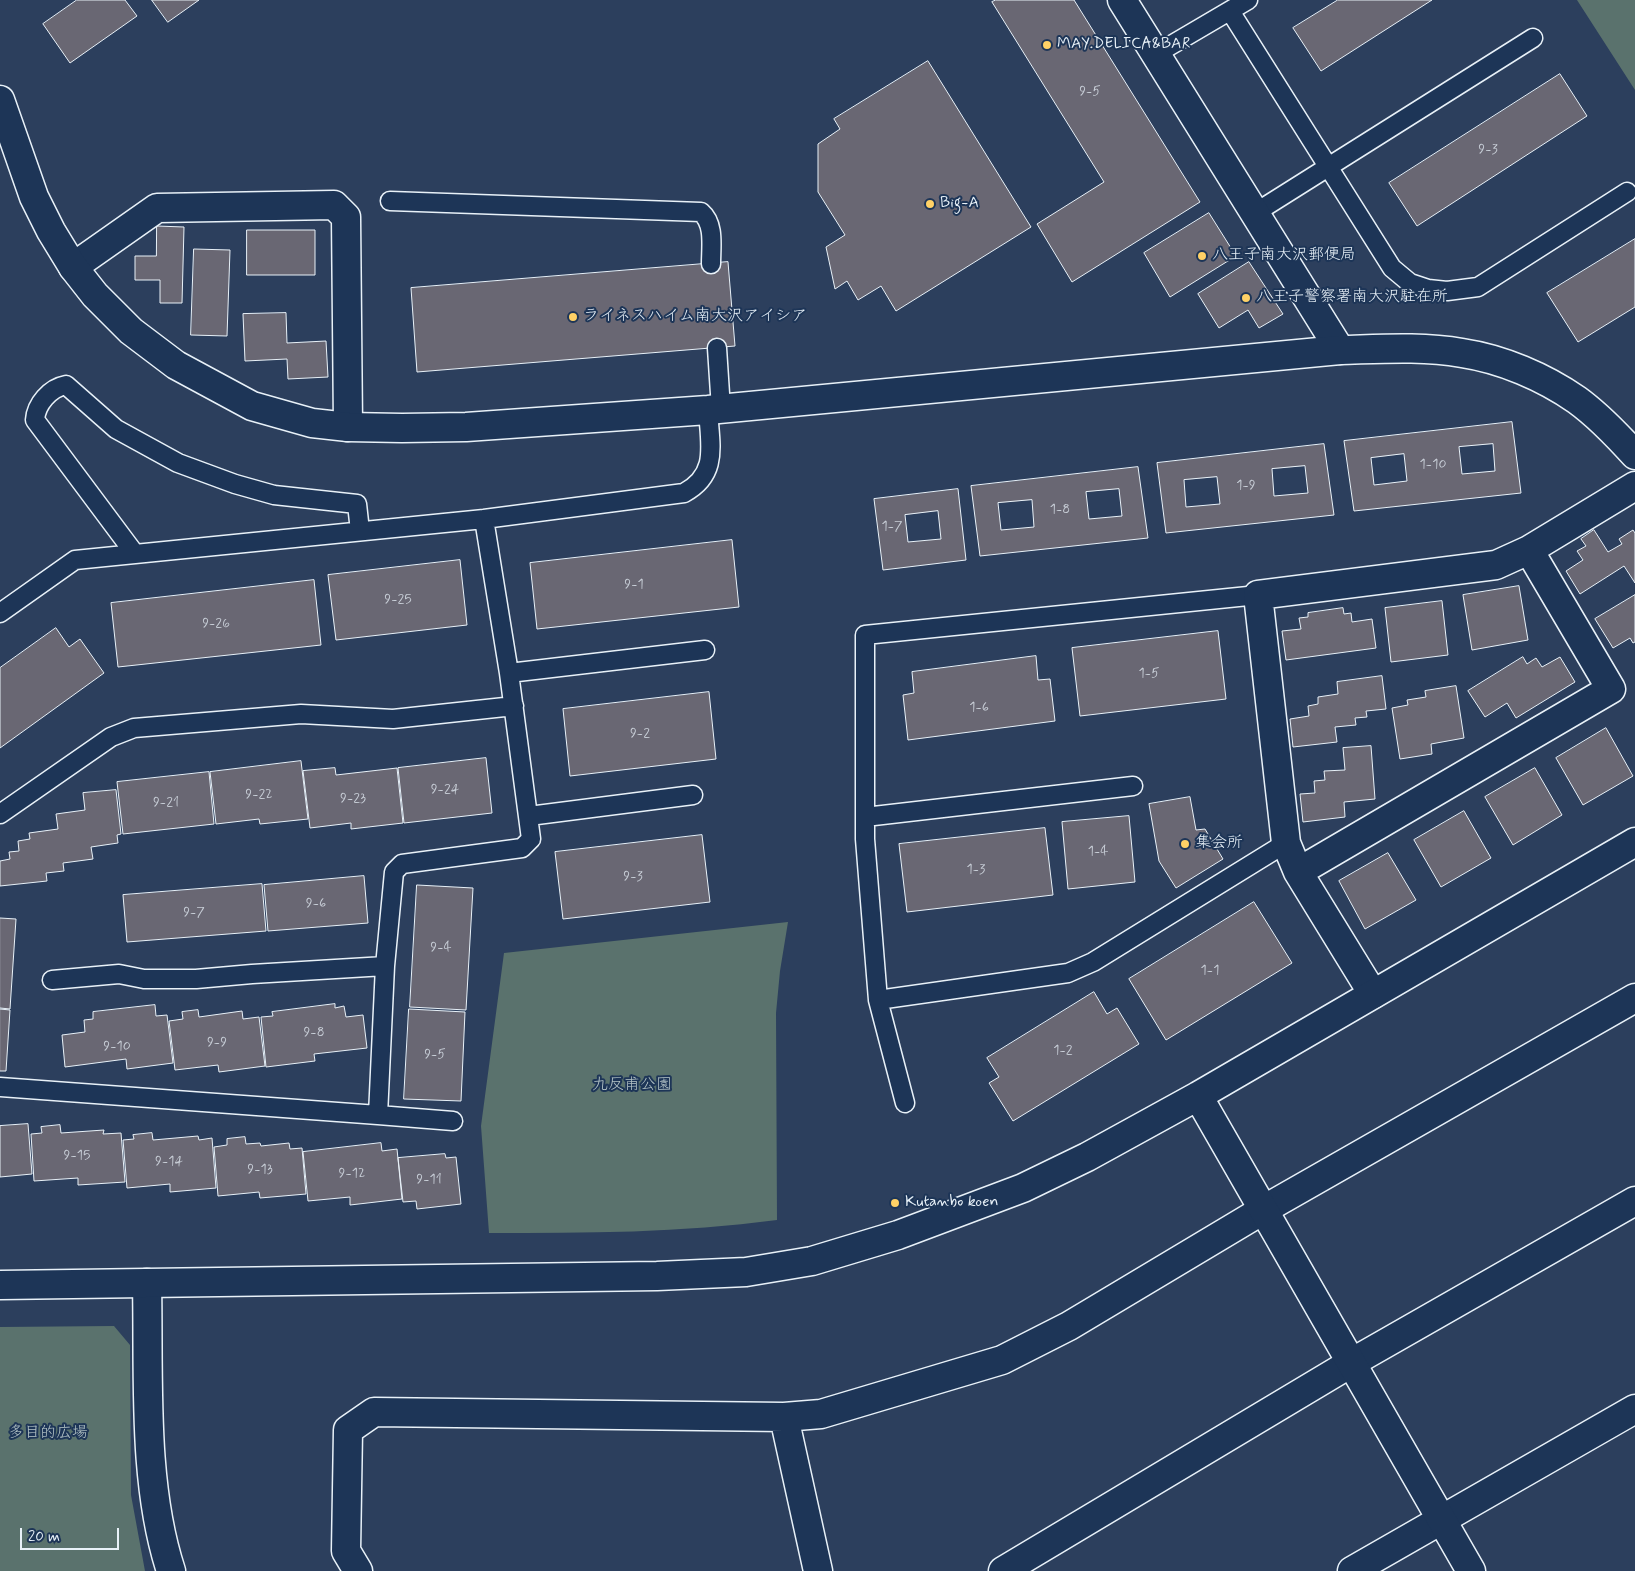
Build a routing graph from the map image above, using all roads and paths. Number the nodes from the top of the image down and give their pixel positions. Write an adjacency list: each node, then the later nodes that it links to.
1 (1122, 0): 5 (street)
2 (1248, 0): 3 (lane)
3 (1230, 11): 5 (lane); 7 (lane)
4 (1533, 38): 7 (lane)
5 (1156, 54): 10 (street)
6 (0, 100): 12 (street)
7 (1328, 167): 8 (lane); 10 (lane)
8 (1627, 192)
9 (390, 202): 11 (lane)
10 (1255, 213): 14 (street)
11 (711, 264)
12 (73, 267): 16 (street); 16 (street)
13 (717, 348): 15 (lane)
14 (1340, 350): 15 (street); 17 (street)
15 (714, 410): 16 (street); 19 (lane)
16 (348, 427)
17 (1635, 455)
18 (1635, 486): 21 (street)
19 (484, 519): 20 (lane); 26 (lane)
20 (360, 532): 22 (lane); 22 (lane)
21 (1529, 550): 23 (street); 35 (street)
22 (135, 554): 24 (lane)
23 (1258, 595): 32 (lane); 34 (street)
24 (0, 613)
25 (704, 650): 26 (lane)
26 (509, 672): 27 (lane)
27 (514, 706): 30 (lane); 31 (lane)
28 (1134, 786): 32 (lane)
29 (693, 796): 31 (lane)
30 (0, 814)
31 (529, 816): 36 (lane)
32 (865, 817): 40 (lane)
33 (1635, 842): 38 (street)
34 (1286, 843): 35 (street); 40 (lane)
35 (1298, 872): 38 (street)
36 (385, 966): 37 (lane); 44 (lane)
37 (52, 980)
38 (1373, 994): 42 (street)
39 (1635, 998): 47 (street)
40 (878, 1000): 43 (lane)
41 (0, 1088): 44 (lane)
42 (1198, 1096): 47 (street); 48 (street)
43 (905, 1103)
44 (378, 1115): 45 (lane)
45 (453, 1121)
46 (1635, 1201): 50 (street)
47 (1263, 1210): 50 (street); 52 (street)
48 (147, 1283): 49 (street); 54 (street)
49 (0, 1285)
50 (1351, 1363): 53 (street); 57 (street)
51 (1635, 1409): 53 (street)
52 (784, 1417): 55 (street); 56 (street)
53 (1442, 1520): 58 (street); 59 (street)
54 (171, 1571)
55 (358, 1571)
56 (818, 1571)
57 (1003, 1571)
58 (1352, 1571)
59 (1471, 1571)

